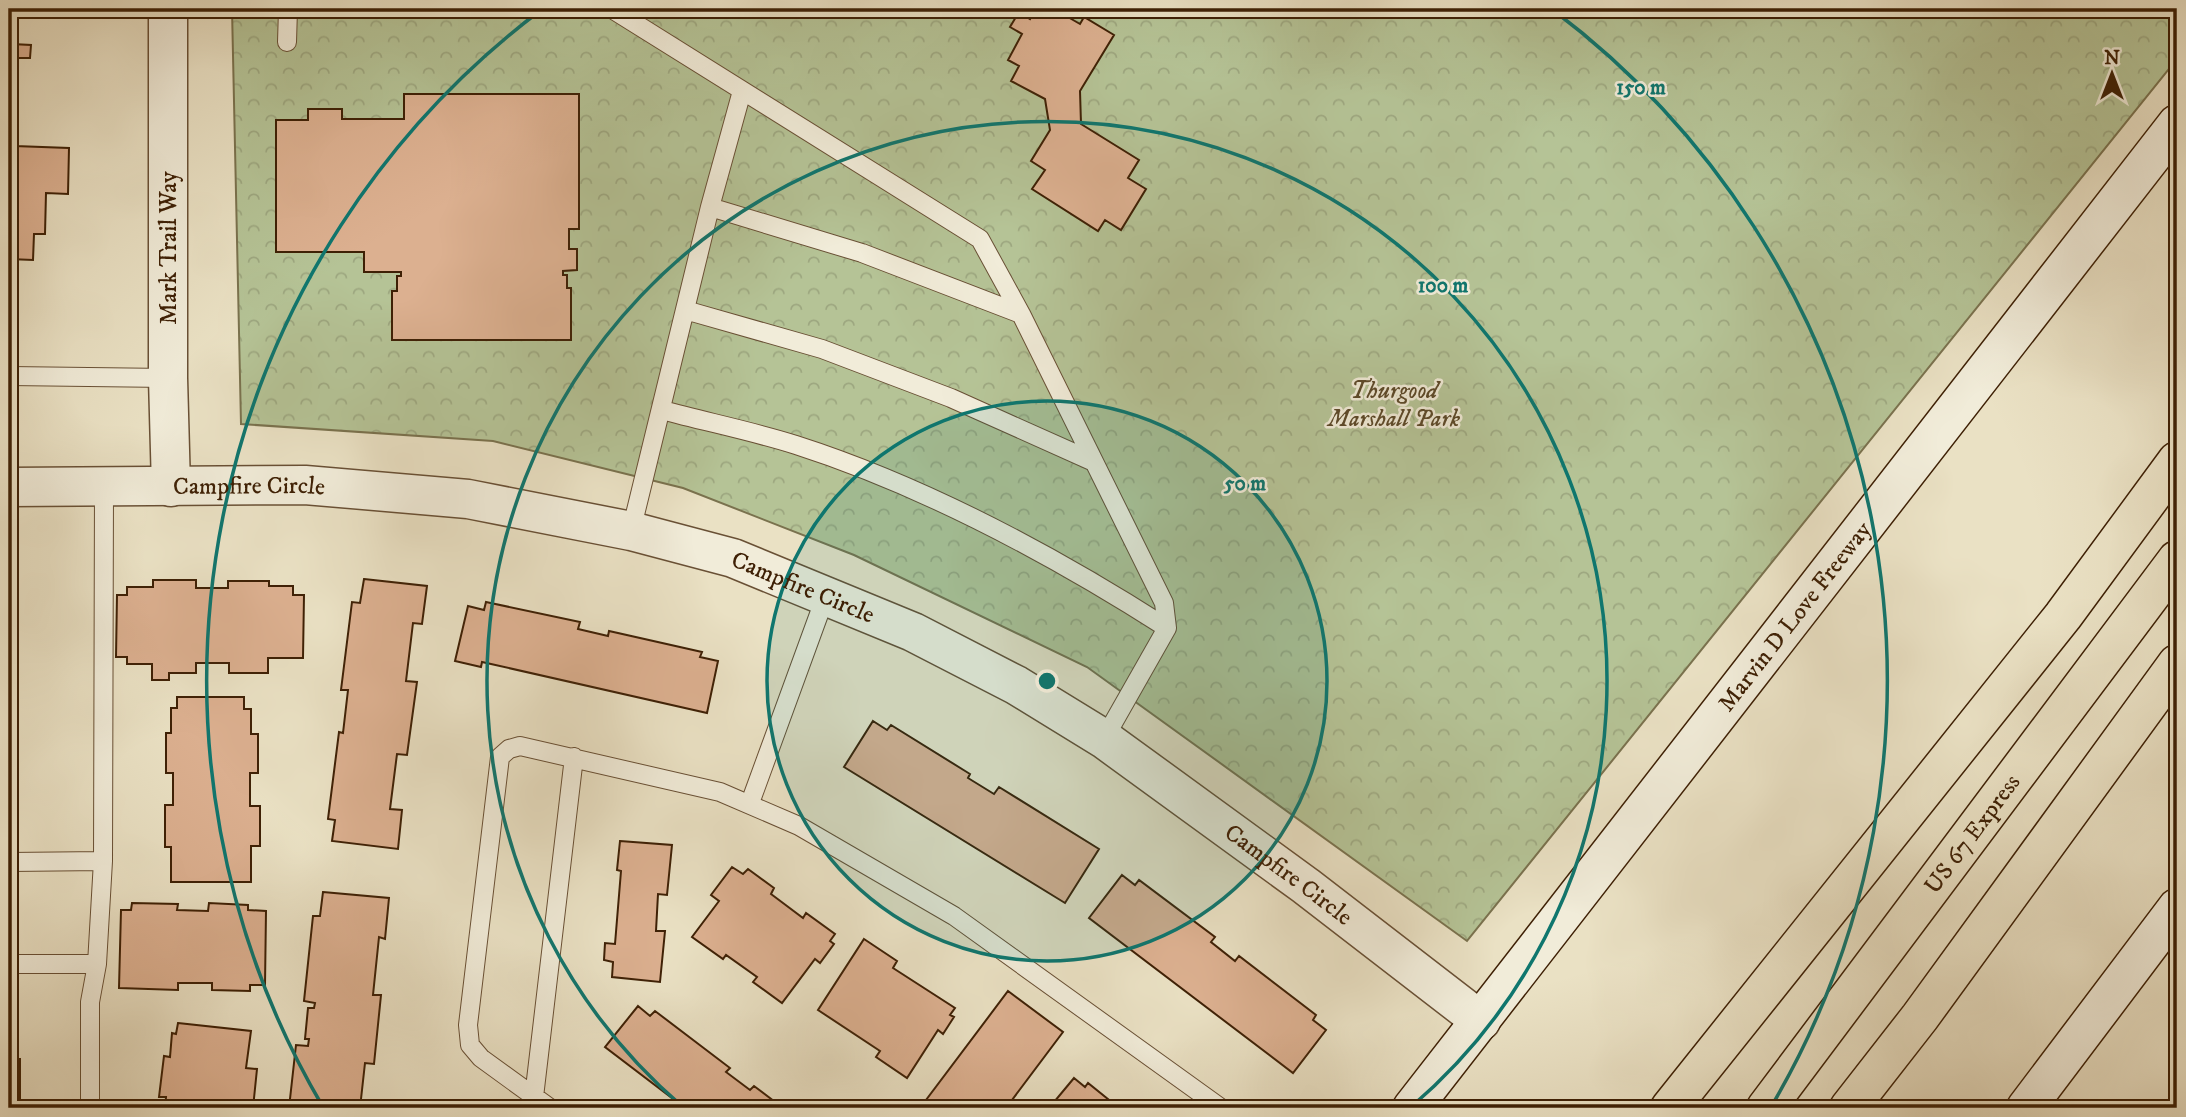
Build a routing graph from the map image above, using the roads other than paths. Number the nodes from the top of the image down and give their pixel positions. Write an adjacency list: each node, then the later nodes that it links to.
1 (168, 9): 11 (street, Mark Trail Way)
2 (288, 9): 4 (lane)
3 (612, 9): 5 (lane)
4 (287, 42)
5 (742, 91): 7 (lane); 9 (lane)
6 (2177, 124): 32 (street, Marvin D Love Freeway)
7 (710, 207): 8 (lane); 9 (lane)
8 (685, 310): 12 (lane); 13 (lane)
9 (1021, 314): 13 (lane)
10 (9, 376): 11 (lane)
11 (168, 378): 16 (street, Mark Trail Way)
12 (662, 410): 18 (lane); 21 (lane)
13 (1094, 461): 21 (lane)
14 (2177, 461): 38 (highway)
15 (9, 487): 17 (street, Campfire Circle)
16 (171, 487): 17 (street, Campfire Circle); 18 (street, Campfire Circle)
17 (104, 488): 26 (lane)
18 (631, 531): 20 (street, Campfire Circle)
19 (2177, 561): 39 (highway, US 67 Express)
20 (827, 595): 23 (street, Campfire Circle); 25 (lane)
21 (1167, 628): 23 (lane)
22 (2177, 664): 31 (highway)
23 (1104, 739): 32 (street, Campfire Circle)
24 (574, 757): 25 (lane); 33 (lane); 33 (lane)
25 (750, 803): 36 (lane)
26 (103, 861): 27 (lane); 30 (lane)
27 (9, 862)
28 (2177, 908): 42 (street)
29 (9, 964): 30 (lane)
30 (97, 964): 34 (lane)
31 (1920, 1017): 40 (highway); 41 (highway)
32 (1481, 1021): 37 (street, Marvin D Love Freeway)
33 (534, 1097): 35 (lane)
34 (90, 1108)
35 (550, 1108)
36 (1221, 1108)
37 (1412, 1108)
38 (1670, 1108)
39 (1766, 1108)
40 (1849, 1108)
41 (1877, 1108)
42 (2026, 1108)

